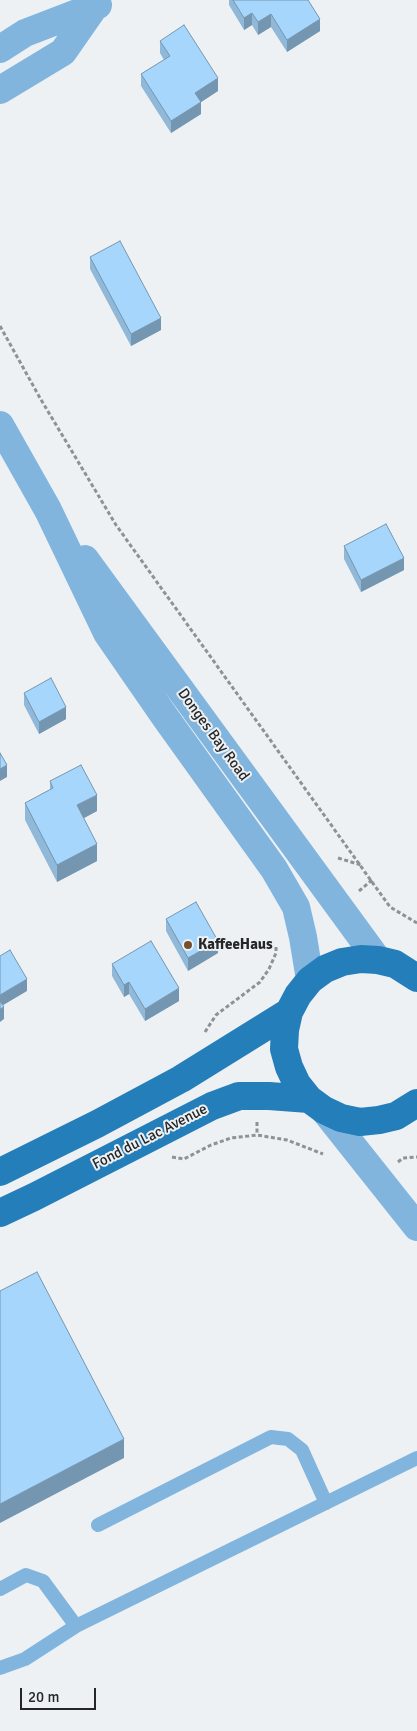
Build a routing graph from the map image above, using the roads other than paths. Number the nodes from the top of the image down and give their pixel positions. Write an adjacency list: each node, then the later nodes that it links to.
1 (98, 2): 2 (street); 3 (street)
2 (0, 49)
3 (0, 90)
4 (1, 428): 5 (street, Donges Bay Road)
5 (48, 510): 6 (street, Donges Bay Road); 8 (street, Donges Bay Road)
6 (378, 960): 7 (main road); 8 (main road)
7 (415, 974)
8 (310, 980): 9 (main road)
9 (289, 1012): 11 (main road); 12 (main road)
10 (417, 1103): 11 (main road)
11 (317, 1105): 13 (main road, Fond du Lac Avenue); 14 (street)
12 (0, 1172)
13 (0, 1212)
14 (417, 1227)
15 (417, 1458): 16 (lane)
16 (326, 1503): 17 (lane); 19 (lane)
17 (98, 1525)
18 (0, 1589): 19 (lane)
19 (76, 1626): 20 (lane)
20 (0, 1668)

